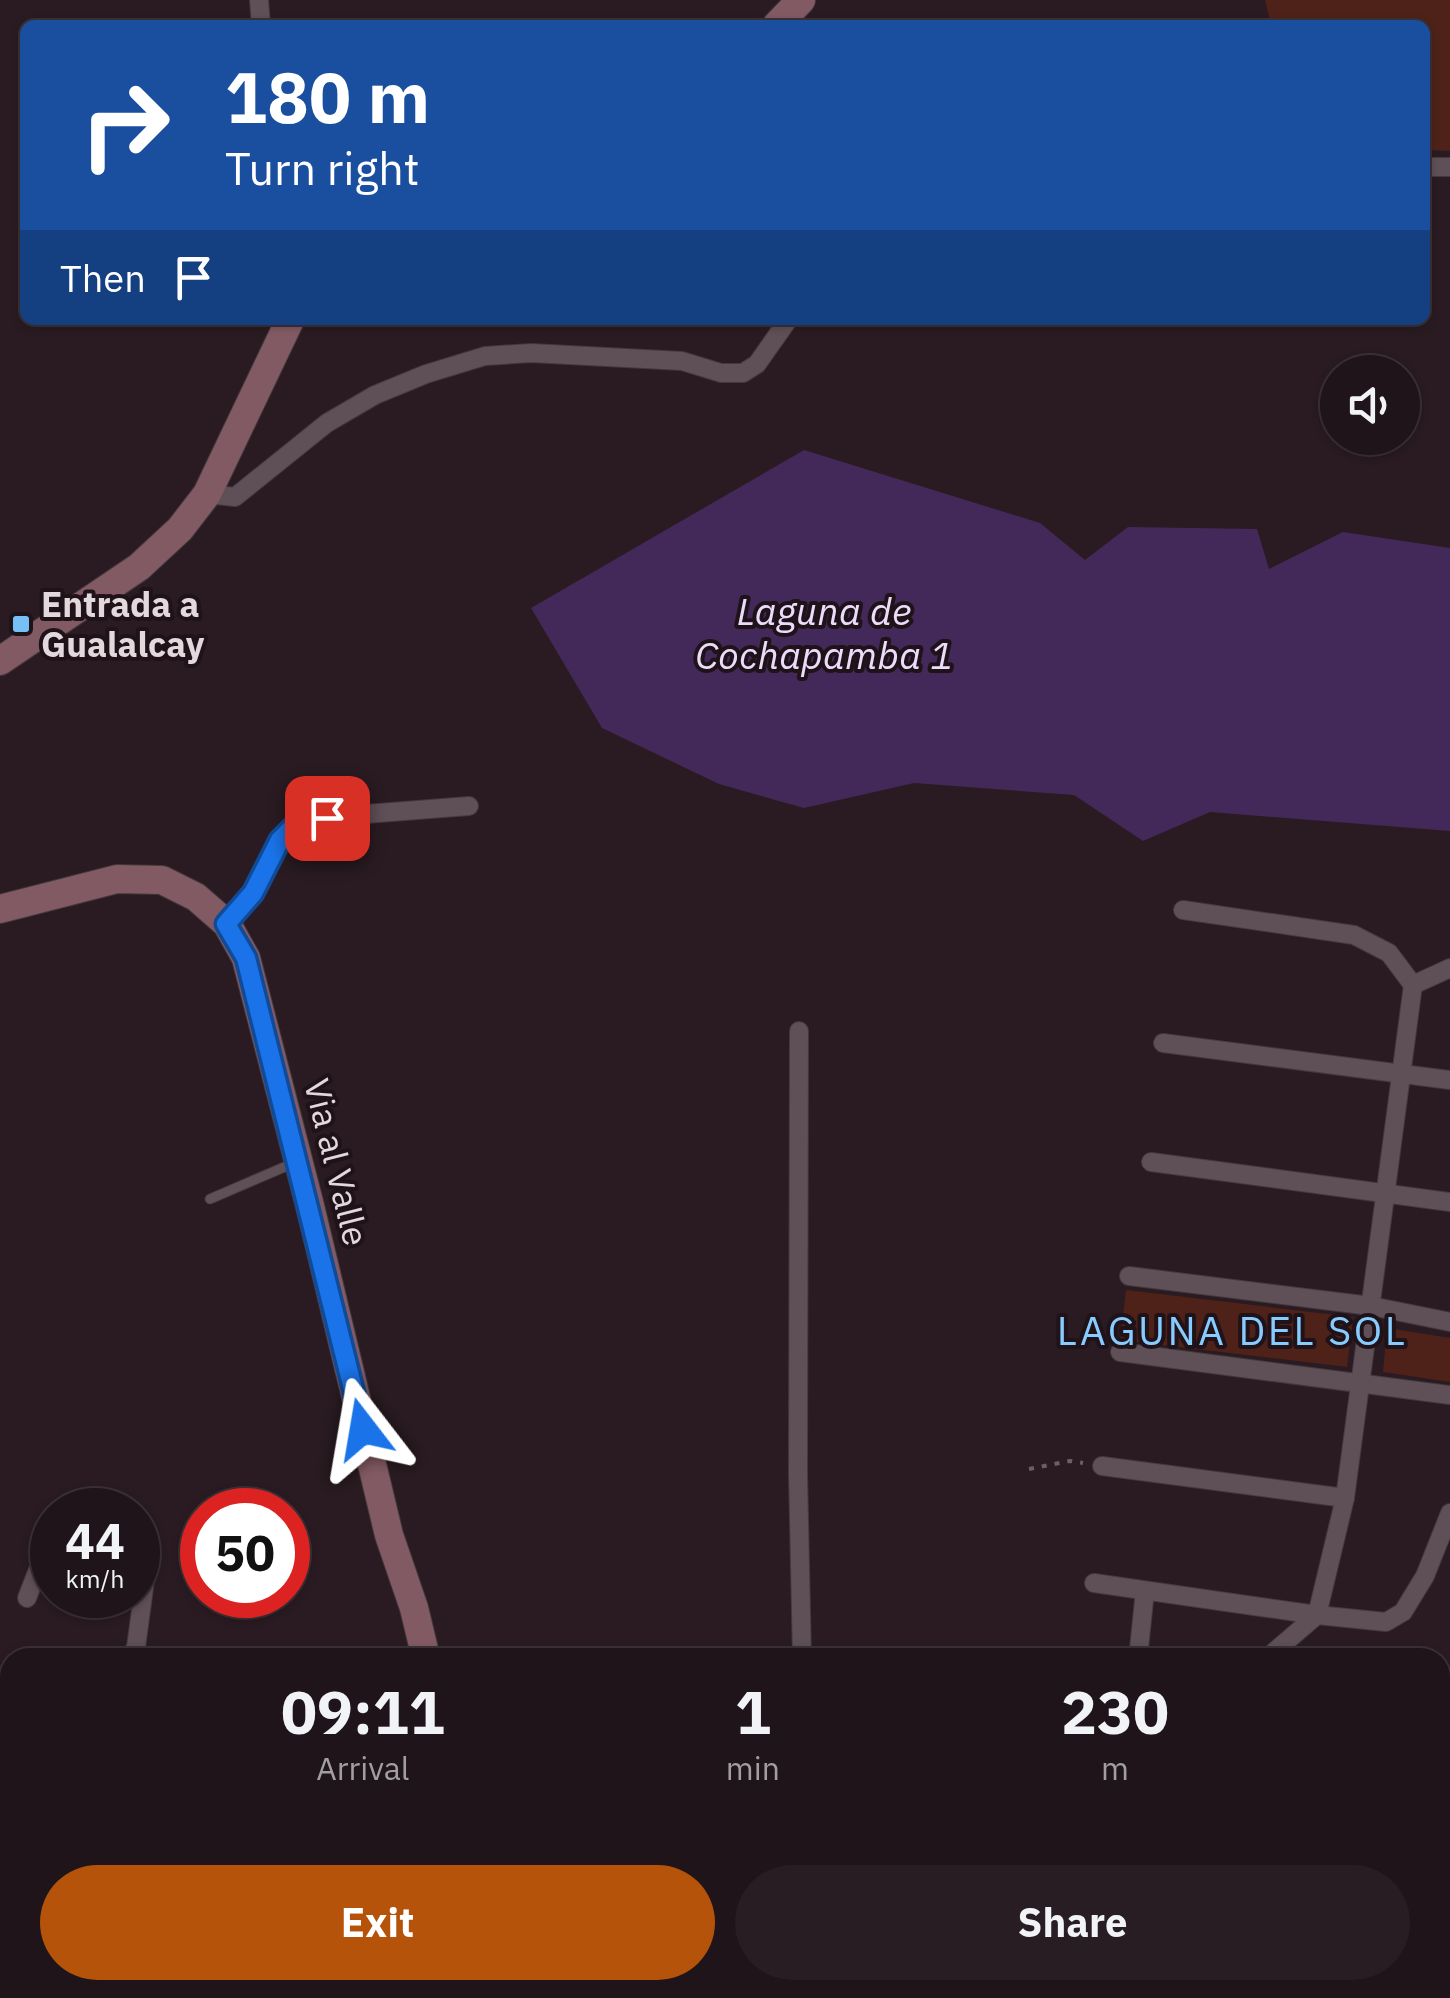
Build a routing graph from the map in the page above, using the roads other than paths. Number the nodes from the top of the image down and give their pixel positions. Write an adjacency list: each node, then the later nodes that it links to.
1 (801, 0): 2 (main road)
2 (783, 20)
3 (288, 325): 5 (main road)
4 (784, 325): 5 (street)
5 (208, 494): 6 (main road)
6 (0, 660)
7 (469, 806): 10 (street)
8 (0, 910): 10 (main road, Via al Valle)
9 (1183, 910): 12 (street)
10 (226, 924): 17 (main road, Via al Valle)
11 (1450, 968): 12 (street)
12 (1413, 985): 15 (street)
13 (799, 1032): 39 (street)
14 (1163, 1044): 15 (street)
15 (1401, 1074): 16 (street); 19 (street)
16 (1450, 1080)
17 (298, 1161): 20 (lane); 38 (main road, Via al Valle)
18 (1150, 1162): 19 (street)
19 (1386, 1193): 21 (street); 23 (street)
20 (210, 1199)
21 (1450, 1202)
22 (1129, 1276): 23 (street)
23 (1371, 1306): 24 (street); 26 (street)
24 (1450, 1322)
25 (1120, 1352): 26 (street)
26 (1361, 1382): 27 (street); 29 (street)
27 (1450, 1395)
28 (1102, 1466): 29 (street)
29 (1345, 1498): 35 (street)
30 (1450, 1513): 35 (street)
31 (1094, 1584): 33 (street)
32 (30, 1590): 34 (street)
33 (1145, 1591): 35 (street); 40 (street)
34 (27, 1598)
35 (1317, 1615): 41 (street)
36 (140, 1618): 37 (street)
37 (135, 1648)
38 (424, 1648)
39 (802, 1648)
40 (1139, 1648)
41 (1279, 1648)

